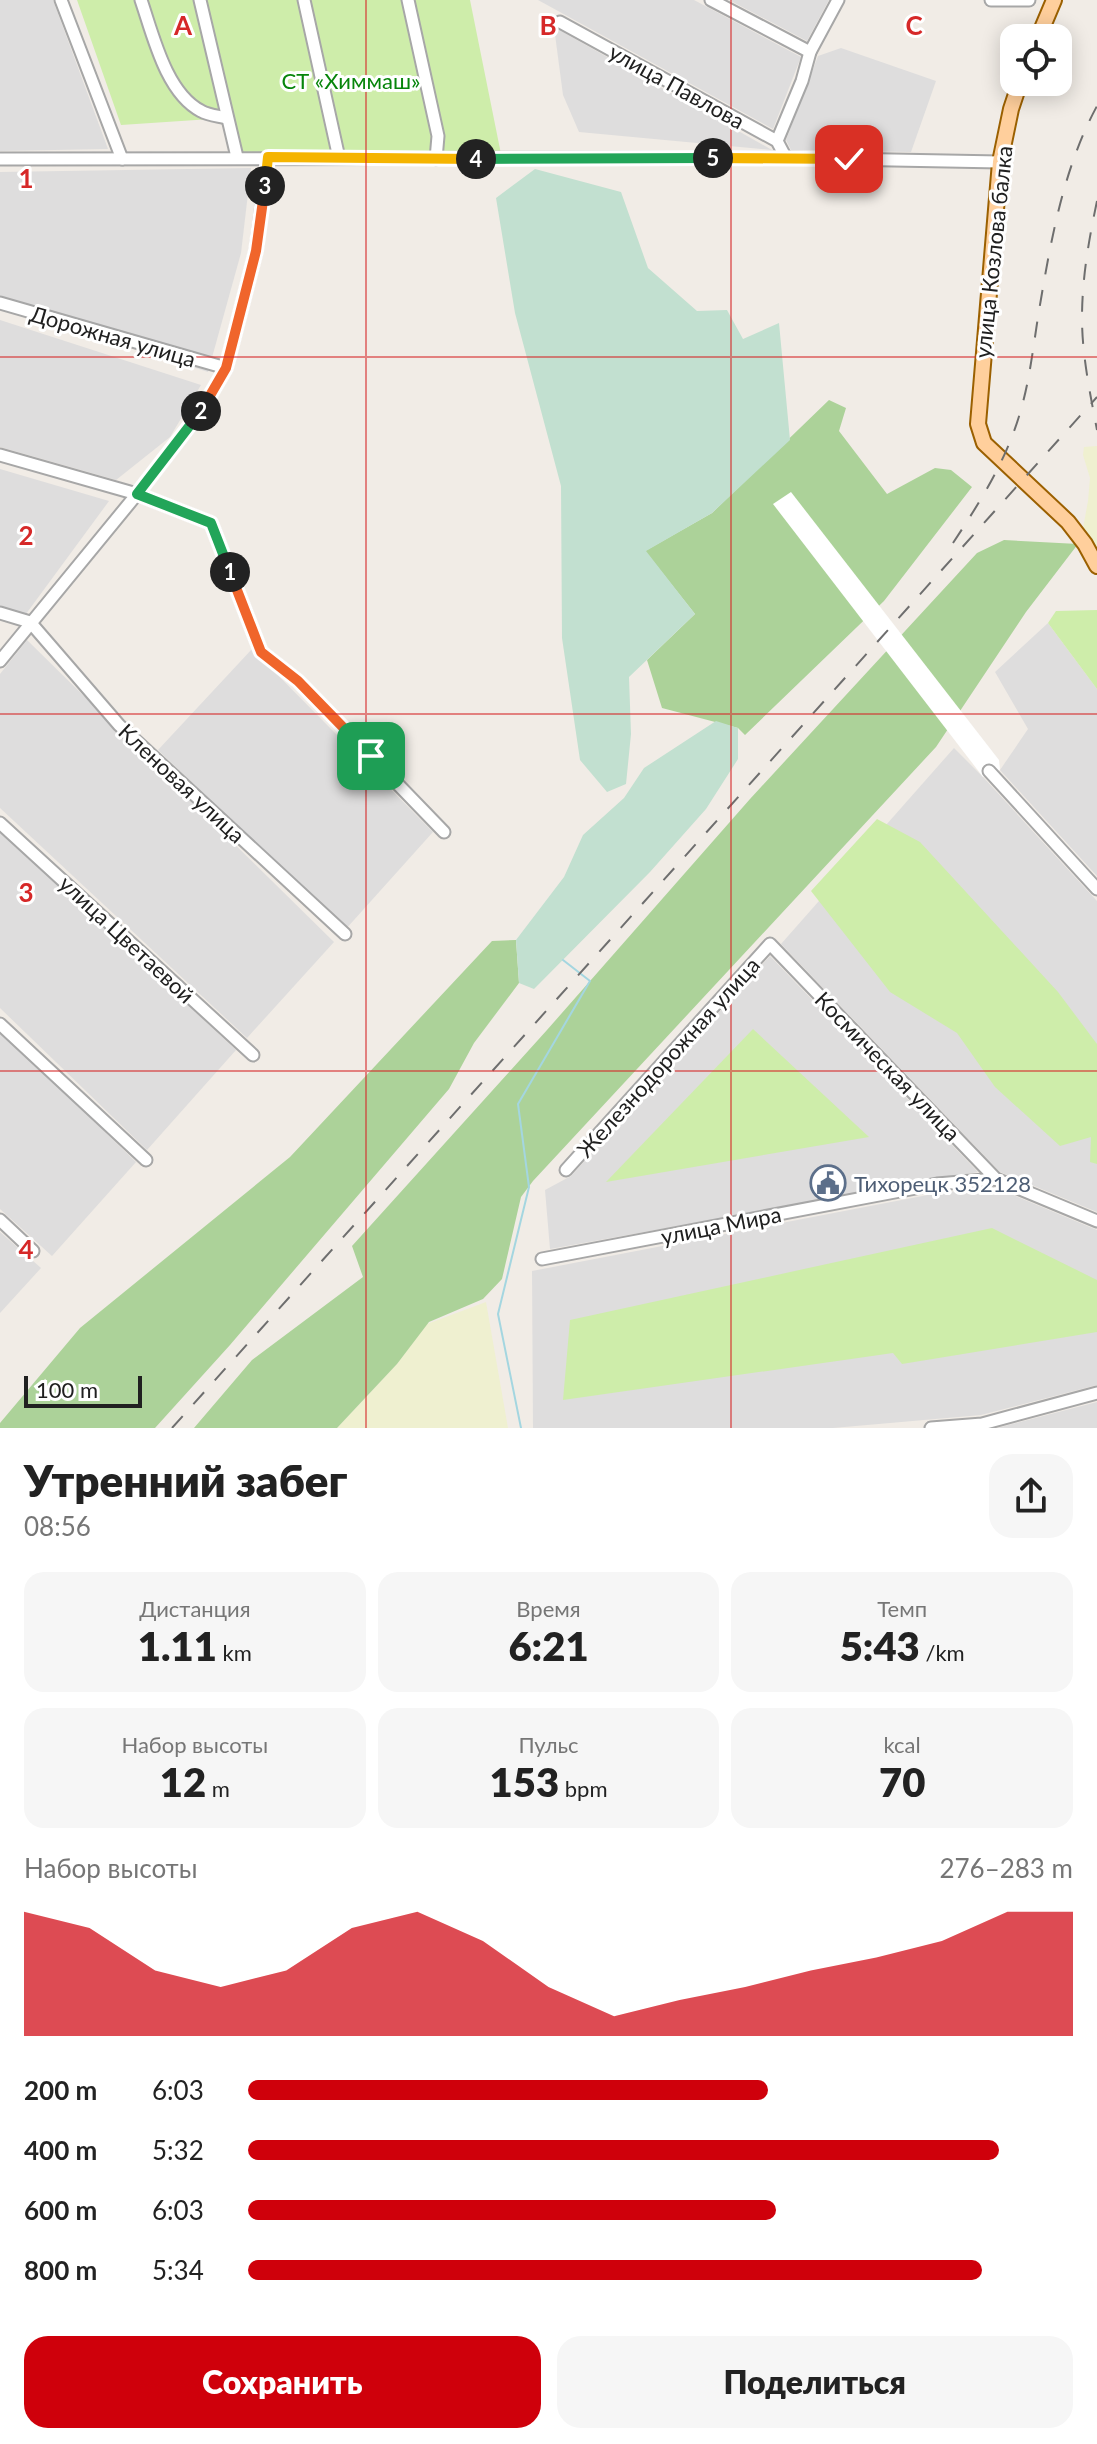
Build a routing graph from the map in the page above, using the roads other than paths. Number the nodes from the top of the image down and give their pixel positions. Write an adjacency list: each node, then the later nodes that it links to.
1 (61, 0): 22 (street)
2 (141, 0): 15 (street)
3 (200, 0): 15 (street)
4 (304, 0): 19 (street)
5 (408, 0): 23 (street)
6 (711, 0): 13 (street)
7 (838, 0): 13 (street)
8 (991, 0): 9 (street)
9 (1029, 0)
10 (1054, 0): 12 (main road)
11 (560, 22): 16 (street, улица Павлова)
12 (1044, 24)
13 (810, 52): 16 (street)
14 (1015, 96): 24 (main road, улица Козлова балка)
15 (226, 118): 17 (street)
16 (777, 141): 20 (street)
17 (237, 157): 18 (street); 22 (street)
18 (268, 157): 19 (street); 26 (street)
19 (339, 158): 23 (street)
20 (786, 158): 23 (street); 24 (street)
21 (0, 159): 22 (street)
22 (122, 159)
23 (436, 159)
24 (1000, 162): 29 (main road, улица Козлова балка)
25 (0, 303): 26 (street, Дорожная улица)
26 (226, 368): 28 (street)
27 (0, 455): 28 (street)
28 (137, 494): 31 (street); 35 (street)
29 (1097, 566)
30 (0, 613): 31 (street)
31 (30, 622): 32 (street); 37 (street, Кленовая улица)
32 (0, 661)
33 (989, 771): 36 (street)
34 (0, 823): 40 (street, улица Цветаевой)
35 (444, 832)
36 (1097, 889)
37 (345, 934)
38 (770, 944): 42 (street, Железнодорожная улица); 43 (street, Космическая улица)
39 (0, 1024): 41 (street)
40 (253, 1055)
41 (146, 1160)
42 (566, 1170)
43 (996, 1179): 45 (street, Космическая улица); 47 (street, улица Мира)
44 (0, 1220): 46 (street)
45 (1097, 1221)
46 (33, 1251)
47 (542, 1259)
48 (1097, 1393): 49 (street)
49 (931, 1428)

